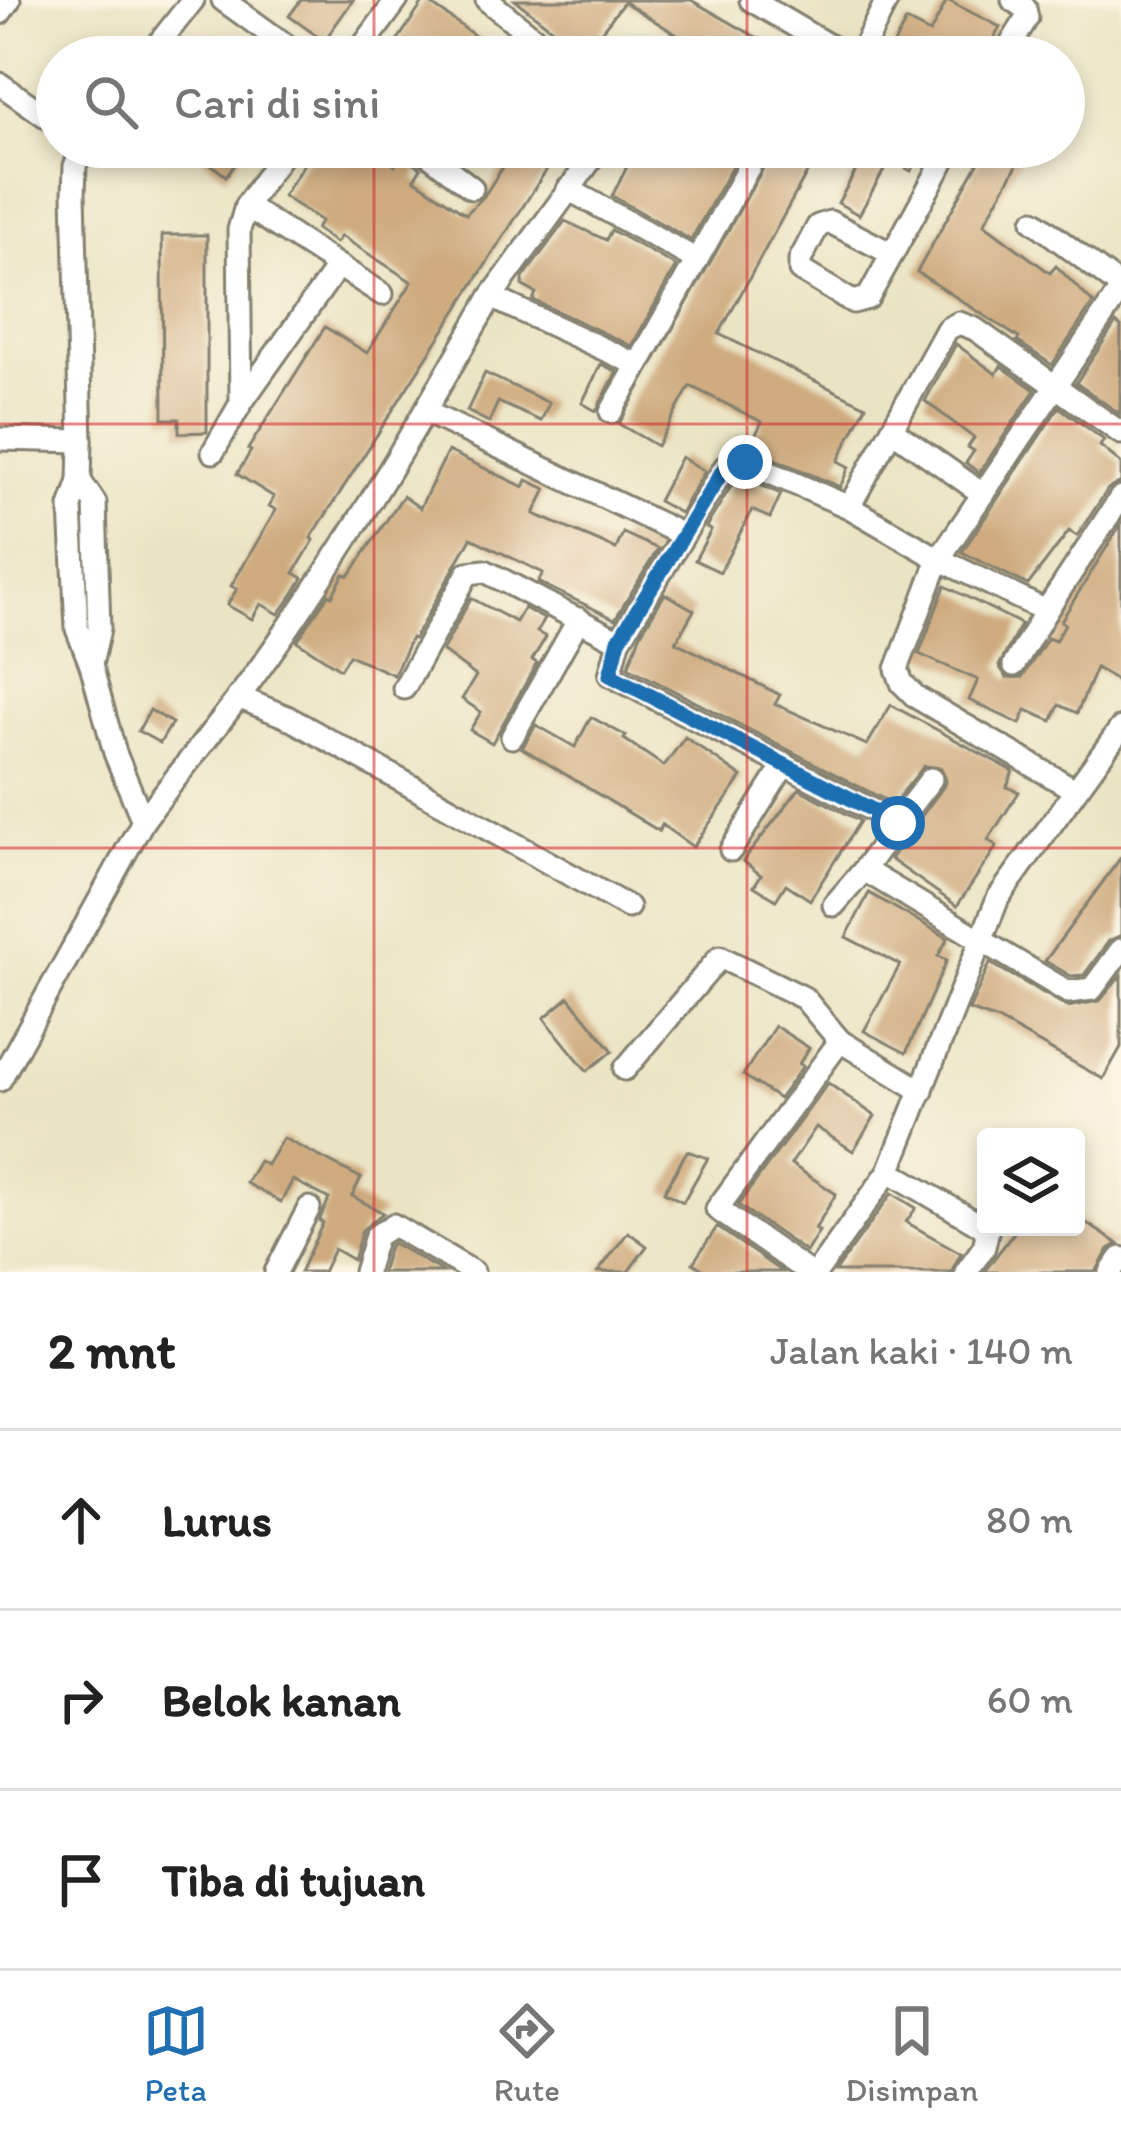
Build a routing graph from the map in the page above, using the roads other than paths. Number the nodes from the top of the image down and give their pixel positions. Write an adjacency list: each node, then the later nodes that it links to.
1 (9, 0): 9 (street)
2 (193, 0): 10 (street)
3 (223, 0): 11 (street)
4 (398, 0): 12 (street)
5 (487, 0): 13 (street)
6 (751, 0): 14 (street)
7 (1013, 0): 16 (street)
8 (885, 1): 15 (street)
9 (0, 13)
10 (165, 36)
11 (273, 36)
12 (371, 36)
13 (532, 36)
14 (812, 36)
15 (869, 36)
16 (1016, 36)
17 (0, 84): 18 (street)
18 (36, 109)
19 (75, 168): 43 (street)
20 (272, 168): 27 (street)
21 (446, 168): 25 (street)
22 (584, 168): 26 (street)
23 (748, 168): 30 (street)
24 (939, 168): 29 (street)
25 (472, 188)
26 (568, 189): 30 (street); 34 (street)
27 (246, 206): 31 (street); 37 (street)
28 (1034, 221): 32 (street)
29 (892, 254)
30 (697, 260): 35 (street)
31 (338, 266): 33 (street); 37 (street)
32 (1121, 288): 36 (street)
33 (382, 294)
34 (491, 297): 35 (street); 38 (street)
35 (638, 365): 39 (street)
36 (1055, 386): 40 (street); 41 (street); 45 (street)
37 (241, 403): 44 (street)
38 (426, 412): 48 (street); 55 (street)
39 (611, 412)
40 (892, 430): 45 (street); 47 (street)
41 (1121, 433)
42 (0, 439): 43 (street)
43 (81, 441): 61 (street)
44 (213, 452)
45 (982, 494): 49 (street)
46 (1121, 497): 50 (street)
47 (849, 507): 48 (street); 49 (street)
48 (683, 535): 52 (street)
49 (939, 559): 50 (street); 60 (street)
50 (1046, 611): 53 (street)
51 (579, 619): 52 (street); 54 (street); 57 (street)
52 (619, 640): 58 (street)
53 (1013, 665)
54 (404, 688)
55 (238, 698): 61 (street); 66 (street)
56 (1121, 728): 60 (street)
57 (512, 737)
58 (784, 764): 62 (street); 63 (street)
59 (931, 779): 62 (street)
60 (1075, 790): 67 (street)
61 (143, 821): 71 (street)
62 (898, 823): 64 (street)
63 (731, 850)
64 (865, 870): 65 (street); 67 (street)
65 (834, 905)
66 (628, 908)
67 (980, 941): 68 (street); 72 (street)
68 (1121, 950)
69 (840, 1042): 70 (street); 72 (street); 79 (street)
70 (625, 1069)
71 (0, 1080)
72 (922, 1090): 73 (street)
73 (889, 1171): 79 (street); 80 (street)
74 (309, 1208): 76 (street)
75 (1121, 1258): 81 (street)
76 (276, 1272)
77 (364, 1272): 78 (street)
78 (473, 1272)
79 (812, 1272)
80 (966, 1272)
81 (1111, 1272)

